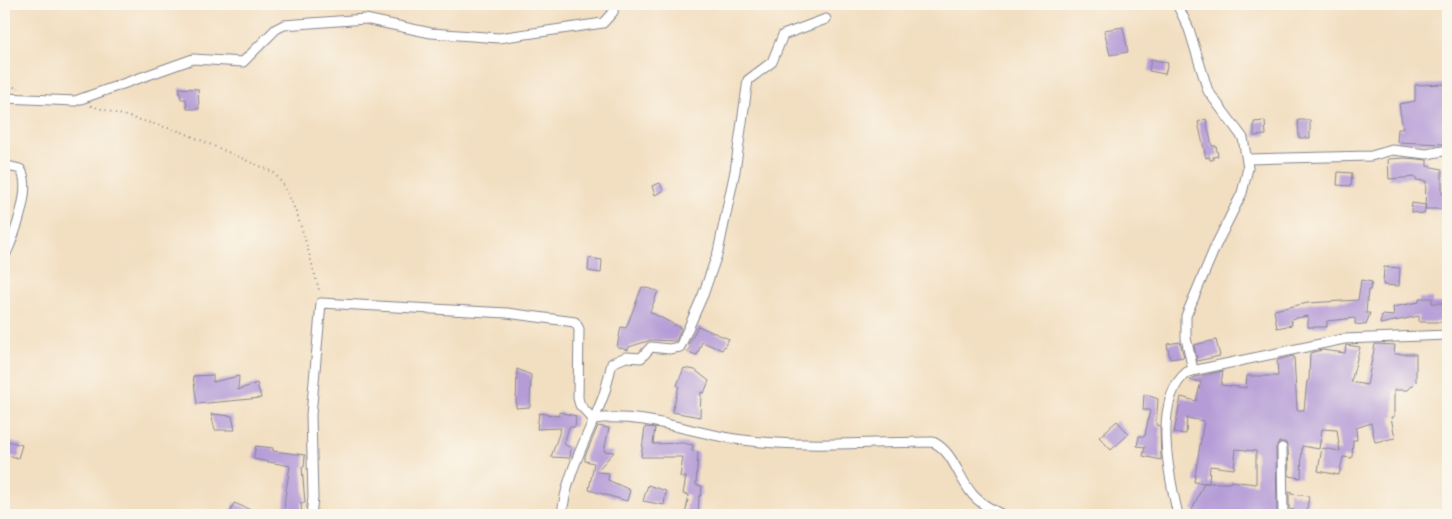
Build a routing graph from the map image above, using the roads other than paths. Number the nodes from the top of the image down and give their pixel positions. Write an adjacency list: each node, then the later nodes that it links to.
1 (614, 4): 4 (street)
2 (1177, 4): 6 (street)
3 (826, 19): 11 (street)
4 (4, 98)
5 (1448, 150): 6 (street)
6 (1248, 159): 10 (street)
7 (4, 165): 8 (street)
8 (4, 258)
9 (1448, 335): 10 (street)
10 (1192, 370): 16 (street)
11 (593, 419): 13 (street); 14 (street); 15 (street)
12 (1282, 448): 17 (street)
13 (311, 515)
14 (562, 515)
15 (1002, 515)
16 (1178, 515)
17 (1283, 515)

